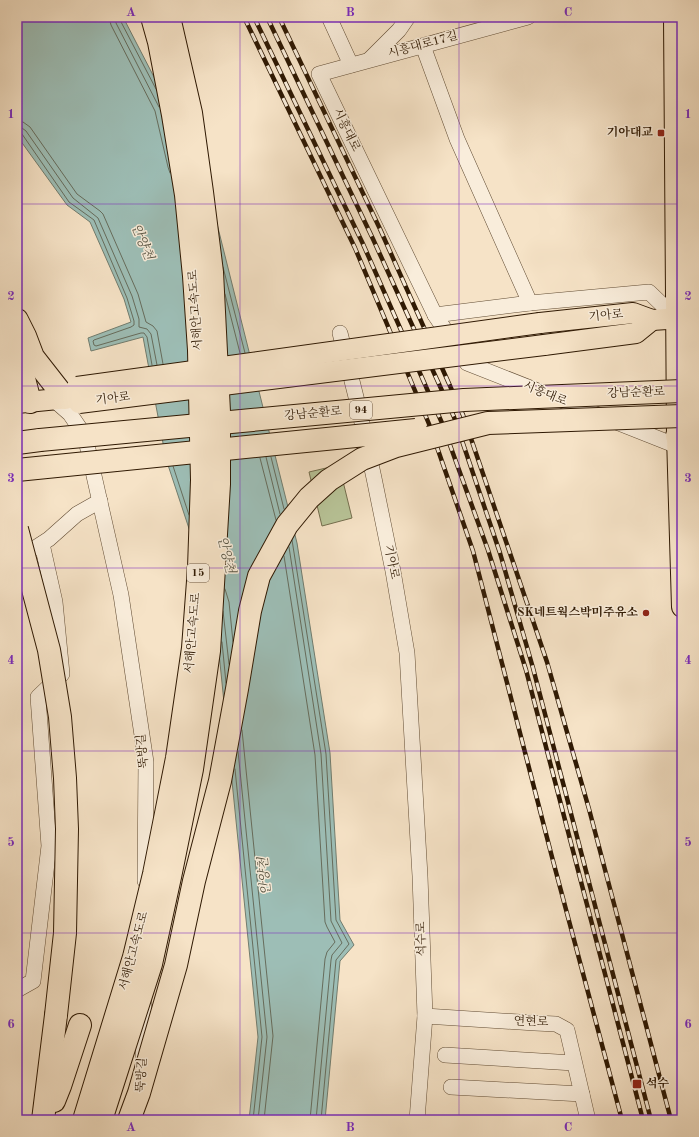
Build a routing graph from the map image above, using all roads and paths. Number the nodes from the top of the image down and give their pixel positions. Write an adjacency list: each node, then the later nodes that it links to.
1 (152, 17): 40 (highway, 서해안고속도로 / 15, bridge)
2 (170, 17): 41 (highway, 서해안고속도로 / 15, bridge)
3 (329, 17): 11 (street)
4 (408, 17): 10 (street)
5 (528, 17): 8 (street, 시흥대로17길)
6 (674, 17): 9 (main road)
7 (680, 17): 9 (street)
8 (423, 46): 10 (street, 시흥대로17길); 13 (street)
9 (674, 55): 15 (main road)
10 (369, 60): 11 (street, 시흥대로17길)
11 (351, 65): 12 (street, 시흥대로17길)
12 (319, 74): 14 (street, 시흥대로)
13 (530, 303): 14 (street); 15 (street)
14 (435, 315): 22 (street, 시흥대로)
15 (679, 318): 17 (main road, 기아로); 22 (main road)
16 (17, 320): 20 (highway)
17 (652, 320): 20 (main road, 기아로, bridge); 20 (main road, 기아로, bridge)
18 (340, 333): 31 (street, 기아로)
19 (17, 351): 21 (highway)
20 (68, 397): 21 (main road, 기아로); 26 (street, 뚝방길)
21 (24, 403)
22 (680, 420): 23 (highway, bridge); 24 (highway, 강남순환로 / 94, bridge); 30 (main road)
23 (488, 423): 25 (highway, 94, bridge); 42 (highway, bridge)
24 (17, 443)
25 (17, 470)
26 (100, 501): 28 (street); 43 (street, 뚝방길)
27 (17, 530): 39 (highway, bridge)
28 (42, 544): 29 (street); 32 (street)
29 (17, 560)
30 (682, 607)
31 (413, 758): 33 (street, 석수로)
32 (17, 990)
33 (425, 1016): 36 (street, 연현로); 44 (street, 석수로)
34 (80, 1024): 39 (highway)
35 (445, 1055): 36 (street)
36 (574, 1063): 38 (street, 연현로)
37 (451, 1087): 38 (street)
38 (582, 1094): 45 (street, 연현로)
39 (44, 1120)
40 (84, 1120)
41 (101, 1120)
42 (130, 1120)
43 (138, 1120)
44 (417, 1120)
45 (588, 1120)

